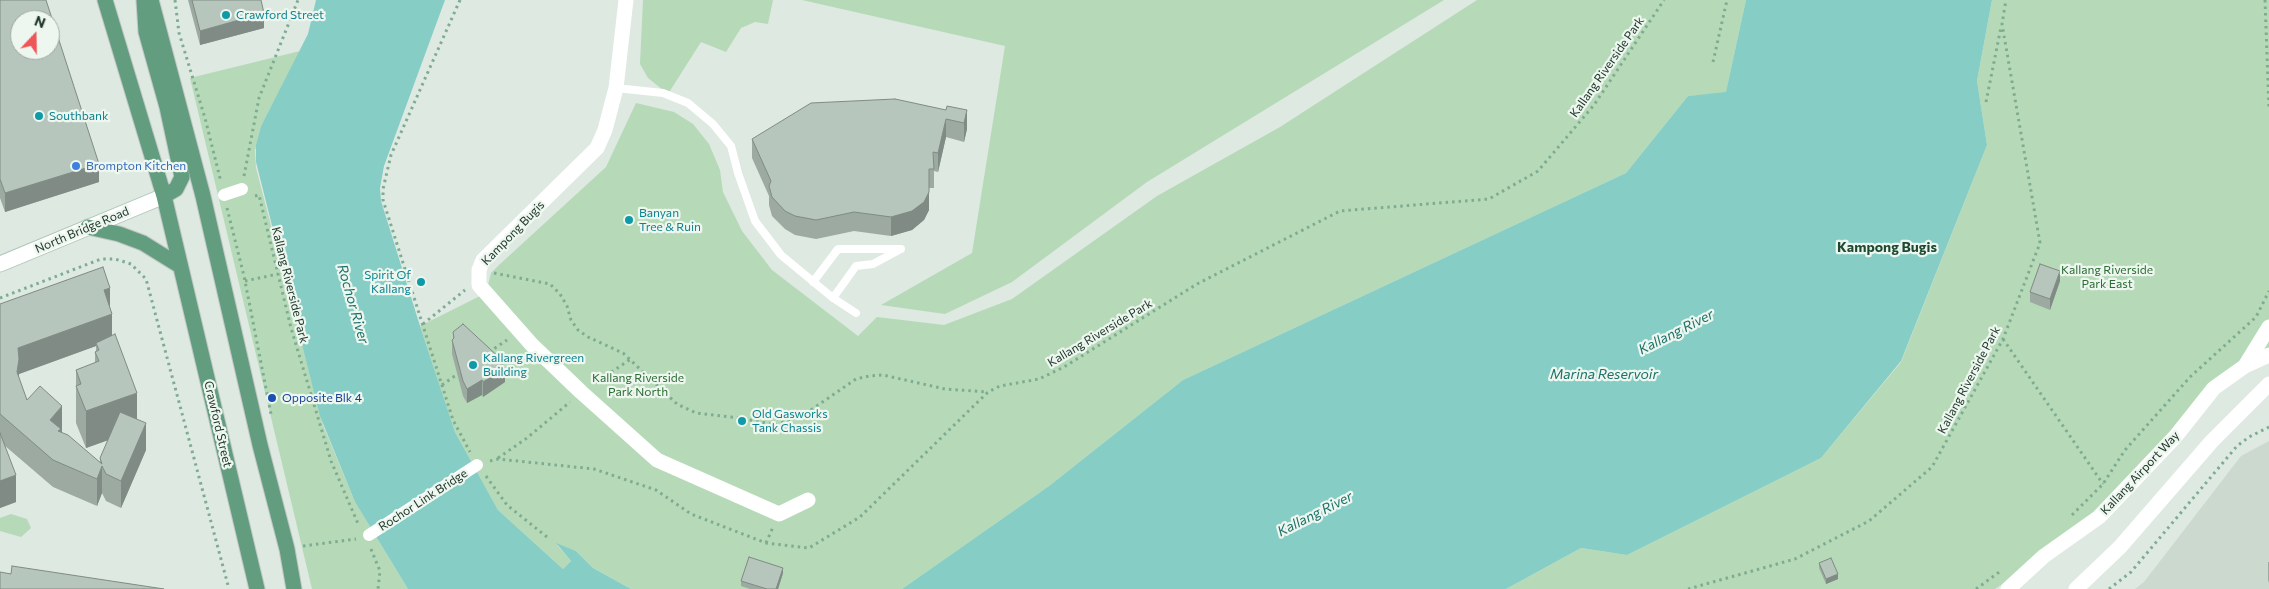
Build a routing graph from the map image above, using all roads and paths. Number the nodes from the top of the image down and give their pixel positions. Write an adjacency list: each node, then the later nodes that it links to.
1 (105, 0): 18 (main road, Crawford Street)
2 (144, 0): 18 (main road)
3 (151, 0): 54 (main road)
4 (175, 0): 19 (path)
5 (298, 0): 17 (path)
6 (460, 0): 31 (path)
7 (626, 0): 14 (street, Kampong Bugis)
8 (1664, 0): 43 (path, Kallang Riverside Park)
9 (1727, 0): 13 (path)
10 (2006, 0): 12 (path, Kallang Riverside Park)
11 (2264, 0): 16 (path)
12 (2002, 24): 15 (path); 34 (path, Kallang Riverside Park)
13 (1713, 62)
14 (616, 88): 24 (street, Kampong Bugis); 26 (lane)
15 (1986, 102)
16 (2269, 109)
17 (242, 189): 19 (street); 23 (path, Kallang Riverside Park)
18 (164, 196): 20 (street, North Bridge Road); 22 (main road, Crawford Street)
19 (224, 196): 25 (path)
20 (88, 227): 21 (street, North Bridge Road); 22 (main road)
21 (0, 264)
22 (180, 266): 57 (main road, Crawford Street)
23 (278, 274): 25 (path); 52 (path, Kallang Riverside Park)
24 (478, 275): 31 (path); 33 (street, Kampong Bugis); 37 (path)
25 (245, 281): 44 (path)
26 (813, 282): 29 (lane); 29 (lane)
27 (2269, 291): 48 (path)
28 (0, 298): 56 (path)
29 (833, 298): 30 (lane)
30 (856, 313)
31 (423, 324): 41 (path)
32 (2269, 327): 38 (street)
33 (519, 331): 36 (path); 42 (street, Kampong Bugis)
34 (2003, 339): 48 (path); 60 (path, Kallang Riverside Park)
35 (2269, 355): 38 (street, Kallang Airport Way)
36 (481, 358)
37 (631, 358): 42 (path); 43 (path)
38 (2245, 366): 49 (street, Kallang Airport Way)
39 (465, 369): 41 (path)
40 (2269, 384): 63 (street)
41 (442, 385): 47 (path)
42 (581, 392): 46 (path); 50 (street, Kampong Bugis)
43 (988, 392): 46 (path, Kallang Riverside Park)
44 (273, 424)
45 (2269, 428): 64 (path)
46 (498, 458): 47 (path, Kallang Riverside Park)
47 (477, 465): 52 (street, Rochor Link Bridge); 53 (path)
48 (2103, 484): 49 (path); 51 (path)
49 (2116, 499): 62 (street, Kallang Airport Way)
50 (808, 500)
51 (2071, 516)
52 (366, 537): 54 (path); 59 (path, Kallang Riverside Park)
53 (547, 537)
54 (287, 549): 58 (main road)
55 (2007, 567): 61 (path)
56 (229, 589)
57 (257, 589)
58 (294, 589)
59 (378, 589)
60 (1688, 589)
61 (1976, 589)
62 (2008, 589)
63 (2076, 589)
64 (2109, 589)

